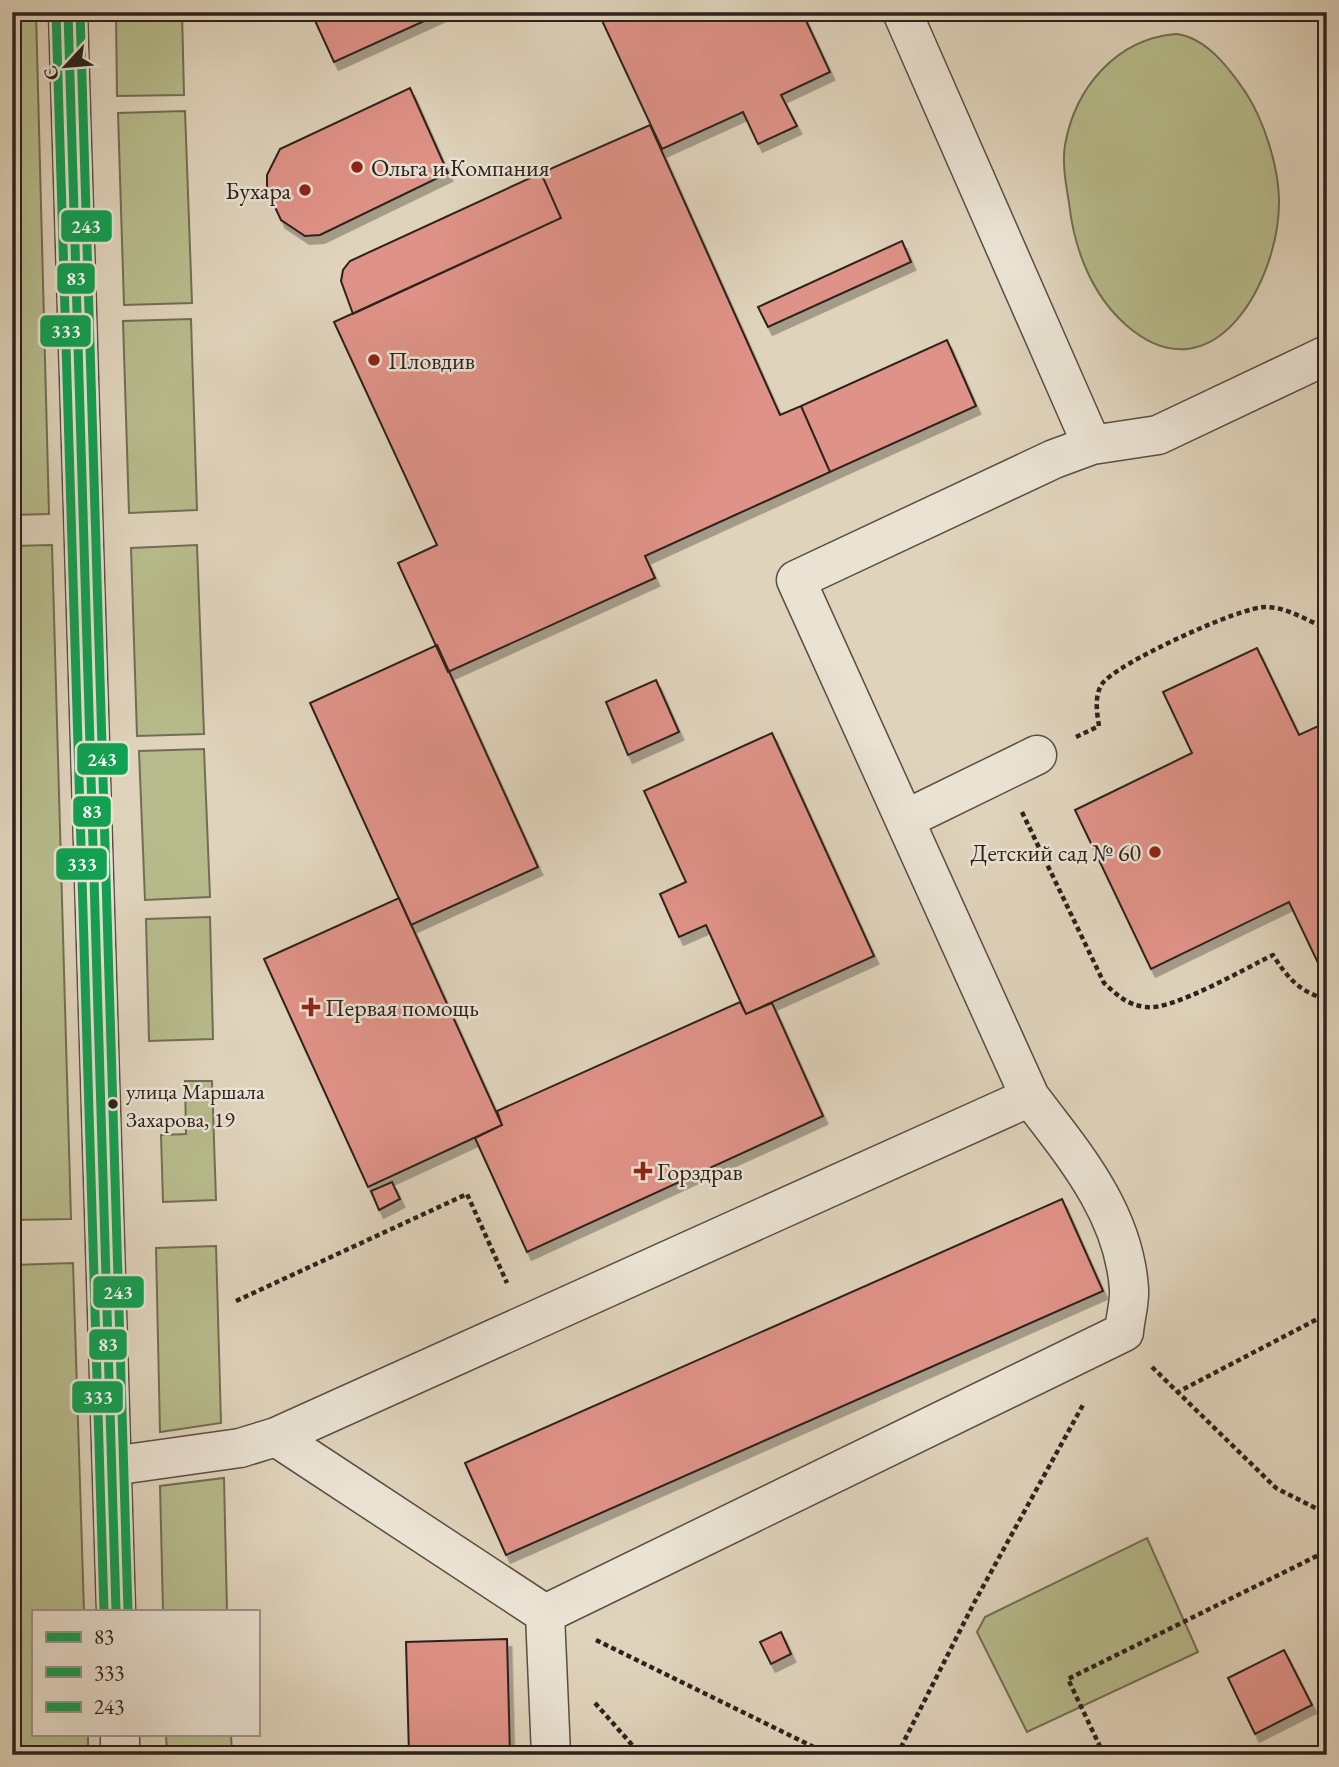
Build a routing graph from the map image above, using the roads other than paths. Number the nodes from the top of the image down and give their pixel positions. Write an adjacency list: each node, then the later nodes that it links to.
1 (68, 12): 9 (street)
2 (902, 12): 4 (street)
3 (1327, 355): 4 (street)
4 (1092, 445): 6 (street)
5 (1037, 755): 6 (street)
6 (906, 819): 7 (street)
7 (1030, 1097): 8 (street); 11 (street)
8 (276, 1437): 9 (street); 11 (street)
9 (112, 1466): 10 (street)
10 (116, 1610)
11 (545, 1615): 14 (street)
12 (120, 1736): 13 (street)
13 (120, 1755)
14 (551, 1755)

